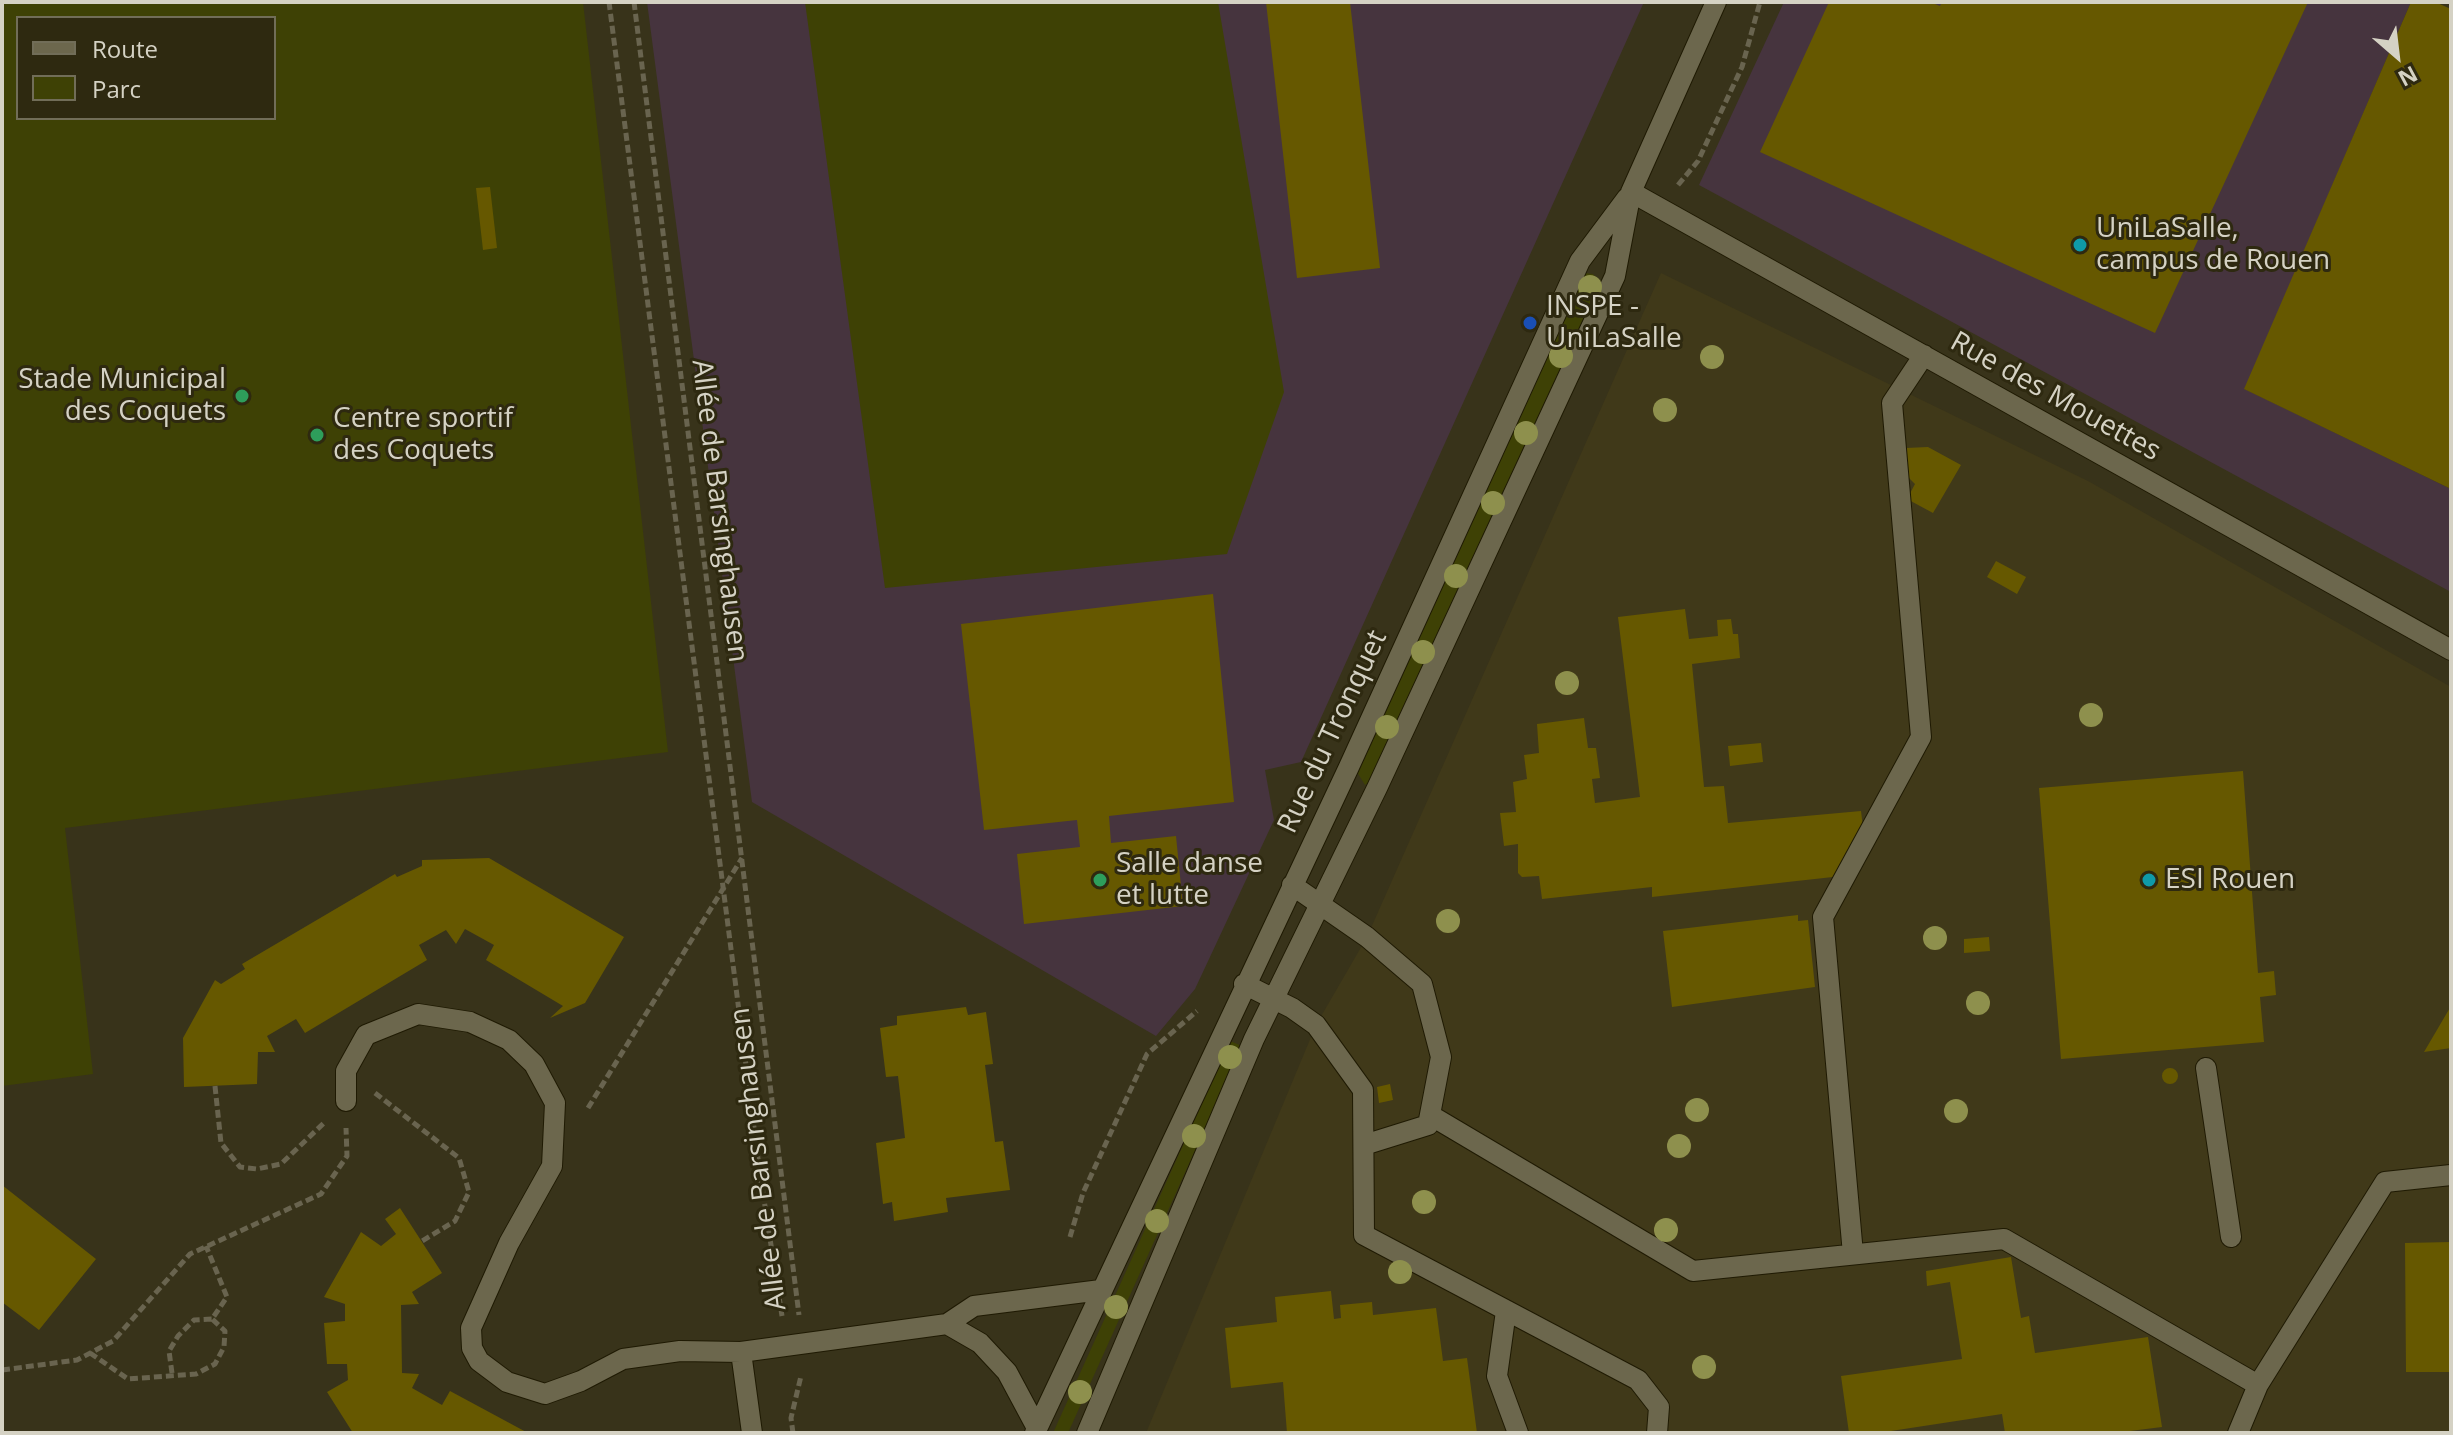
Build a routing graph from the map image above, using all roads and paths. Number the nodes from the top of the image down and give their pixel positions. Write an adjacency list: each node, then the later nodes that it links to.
1 (609, 2): 9 (path, Allée de Barsinghausen)
2 (634, 2): 7 (path, Allée de Barsinghausen)
3 (1716, 2): 4 (street, Rue du Tronquet)
4 (1631, 192): 5 (street, Rue des Mouettes); 8 (street, Rue du Tronquet); 10 (street, Rue du Tronquet)
5 (1924, 355): 6 (street, Rue des Mouettes); 26 (street)
6 (2451, 650)
7 (742, 858): 9 (path); 31 (path, Allée de Barsinghausen)
8 (1292, 885): 10 (street); 11 (street, Rue du Tronquet)
9 (723, 889): 18 (path); 31 (path, Allée de Barsinghausen)
10 (1319, 904): 12 (street, Rue du Tronquet); 19 (street)
11 (1244, 984): 12 (street); 27 (street, Rue du Tronquet)
12 (1275, 999): 20 (street); 40 (street, Rue du Tronquet)
13 (1197, 1011): 22 (path)
14 (2206, 1068): 23 (street)
15 (346, 1071): 17 (street); 24 (path); 32 (street)
16 (215, 1086): 17 (path)
17 (346, 1101): 25 (path)
18 (584, 1114)
19 (1430, 1115): 20 (street); 26 (street)
20 (1364, 1145): 28 (street)
21 (2451, 1175): 36 (street)
22 (1070, 1237)
23 (2231, 1237)
24 (422, 1241)
25 (206, 1246): 29 (path); 33 (path)
26 (1853, 1254): 36 (street)
27 (1101, 1290): 30 (street); 37 (street, Rue du Tronquet)
28 (1506, 1311): 41 (street); 42 (street)
29 (212, 1319): 35 (path); 35 (path)
30 (947, 1324): 31 (street); 37 (street)
31 (797, 1345): 32 (street); 39 (path)
32 (741, 1352): 38 (street)
33 (90, 1353): 34 (path); 35 (path)
34 (2, 1370)
35 (172, 1373)
36 (2258, 1385): 43 (street)
37 (1036, 1430)
38 (752, 1433)
39 (793, 1433)
40 (1087, 1433)
41 (1518, 1433)
42 (1657, 1433)
43 (2238, 1433)

